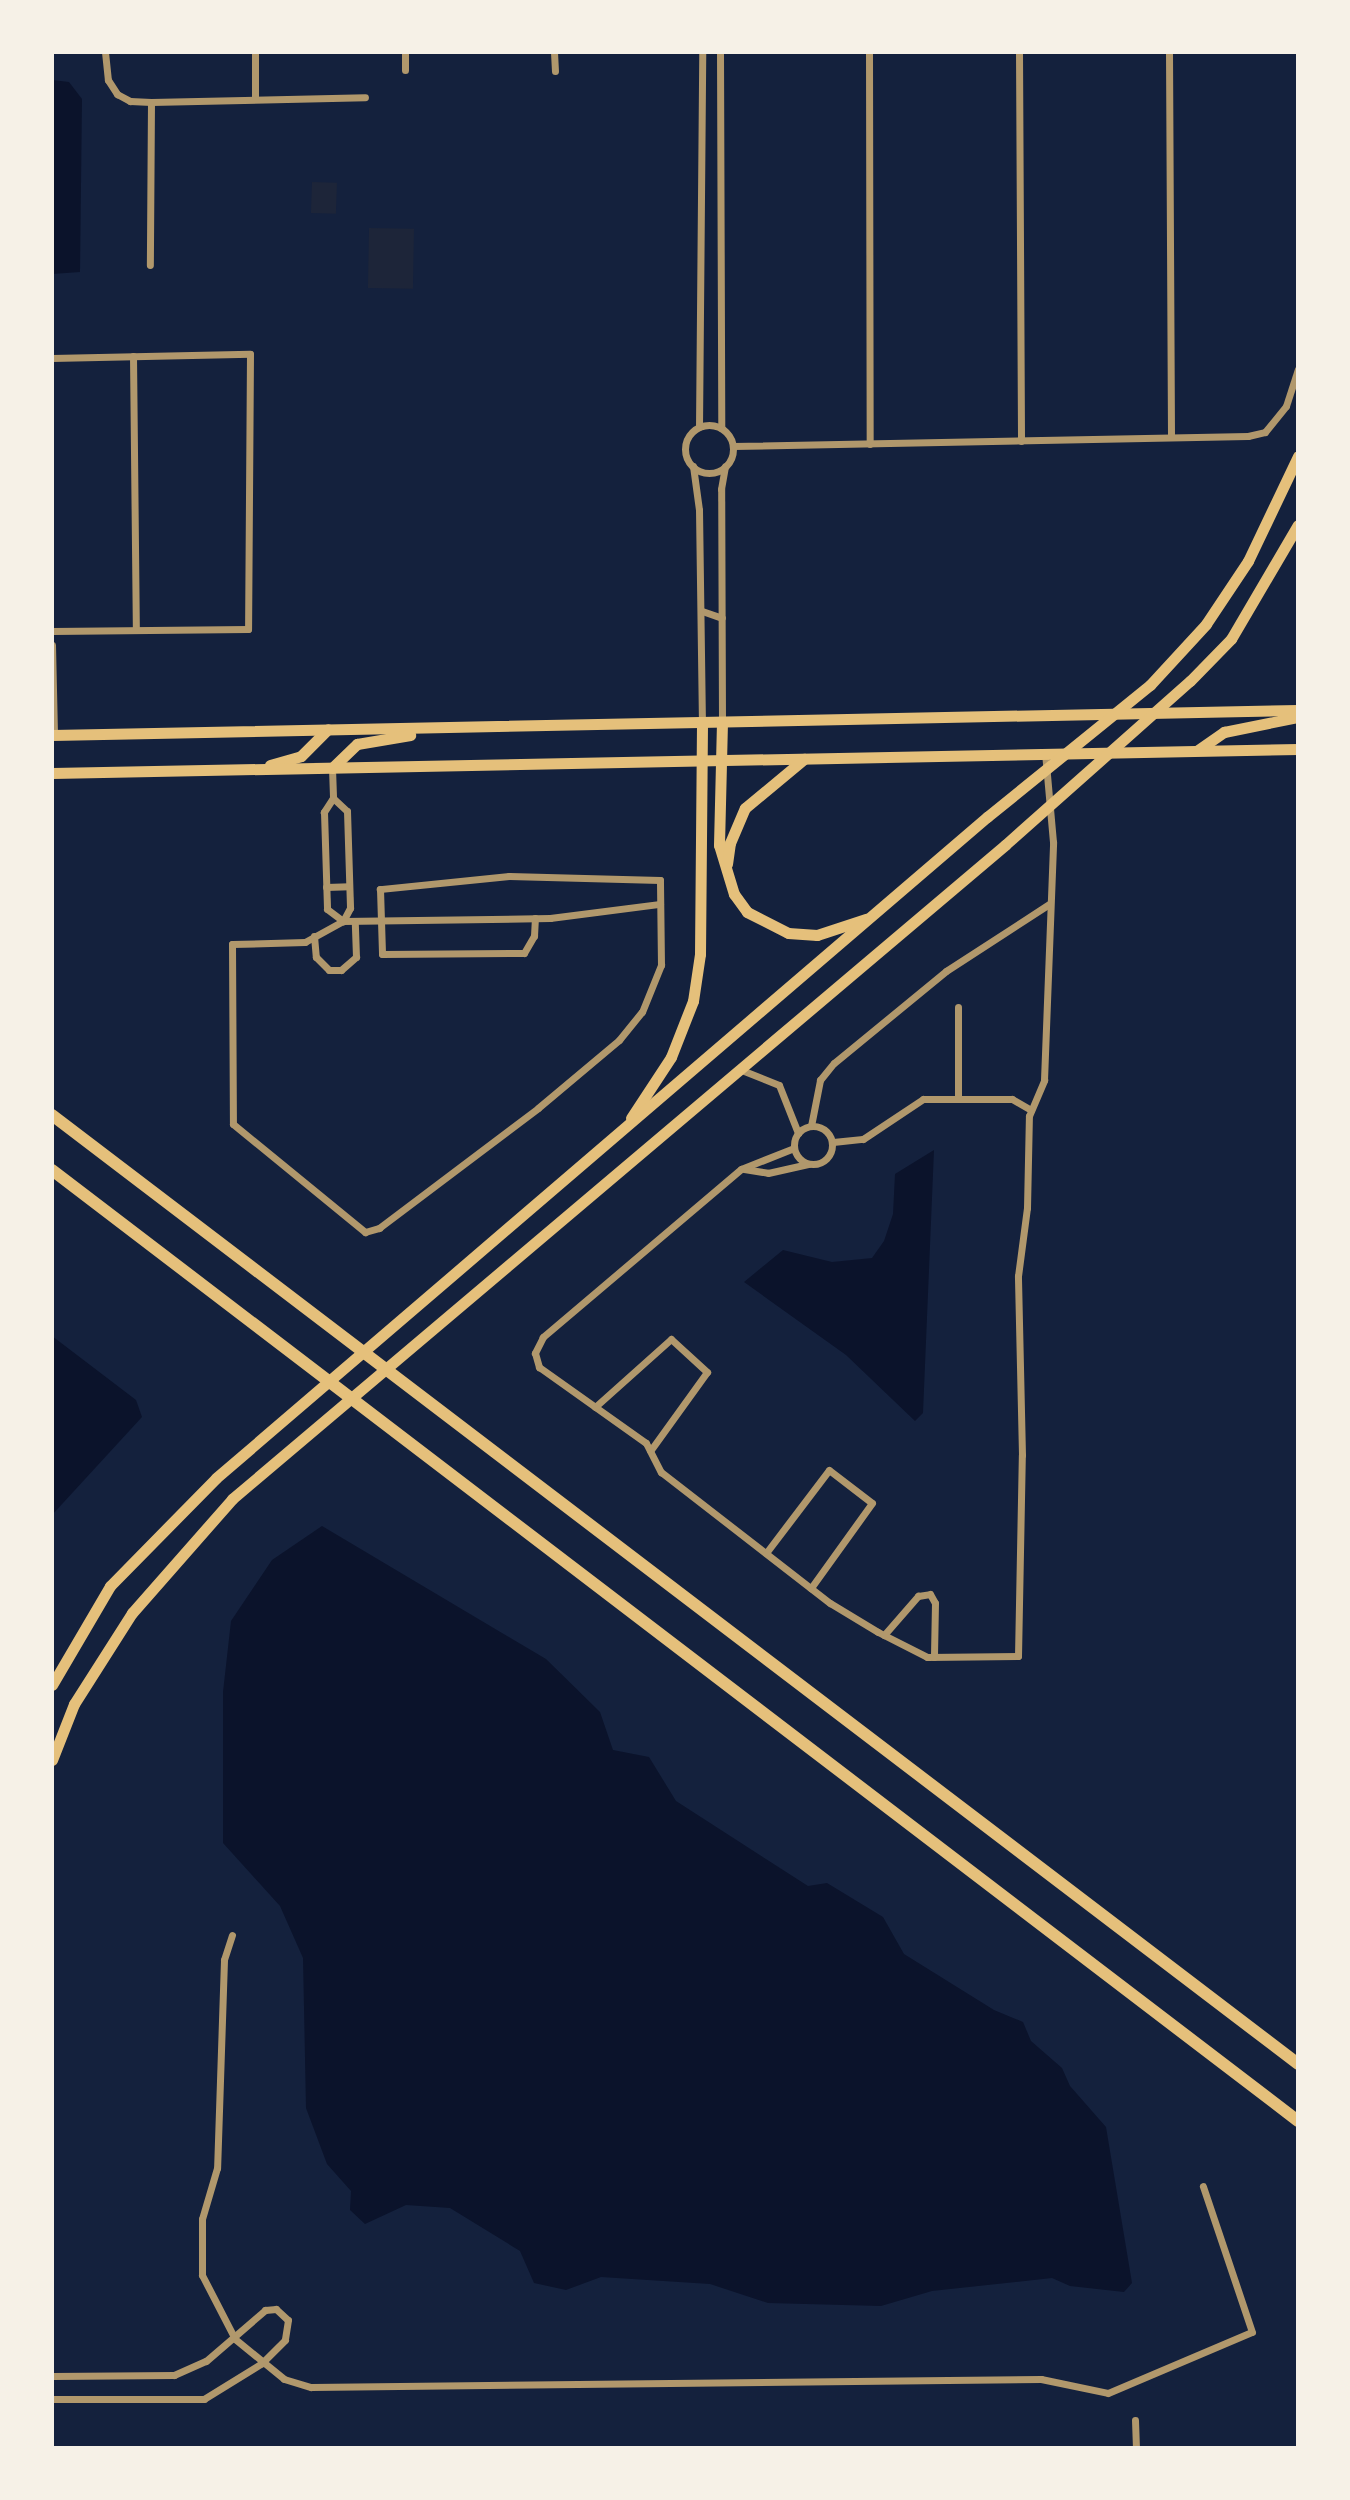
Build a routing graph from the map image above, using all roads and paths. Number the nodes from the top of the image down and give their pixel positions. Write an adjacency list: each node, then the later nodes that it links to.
1 (105, 52): 16 (street)
2 (255, 52): 15 (street)
3 (405, 52): 10 (street)
4 (554, 52): 11 (street)
5 (702, 52): 12 (street)
6 (720, 52): 13 (street)
7 (869, 52): 25 (street)
8 (1019, 52): 24 (street)
9 (1169, 52): 23 (street)
10 (405, 70)
11 (555, 71)
12 (702, 90): 13 (street); 21 (street)
13 (720, 90): 22 (street)
14 (365, 97): 15 (street)
15 (255, 99): 16 (street)
16 (151, 102): 17 (street)
17 (150, 265)
18 (133, 356): 19 (street); 33 (street); 33 (street)
19 (52, 358)
20 (1298, 369): 23 (street)
21 (699, 427): 22 (street); 28 (street)
22 (721, 428): 26 (street)
23 (1171, 437): 24 (street)
24 (1021, 441): 25 (street)
25 (870, 444): 26 (street)
26 (733, 446): 29 (street)
27 (1298, 456): 59 (main road)
28 (693, 466): 29 (street); 31 (street)
29 (725, 466): 32 (street)
30 (1298, 525): 65 (main road)
31 (702, 611): 32 (street); 38 (street)
32 (722, 618): 39 (street)
33 (136, 630): 34 (street)
34 (52, 631)
35 (52, 645): 42 (street)
36 (1298, 710): 39 (main road)
37 (1298, 717): 44 (main road)
38 (702, 722): 39 (main road); 41 (main road); 48 (main road)
39 (722, 722): 47 (main road)
40 (328, 729): 41 (main road); 42 (main road); 50 (main road)
41 (446, 730): 49 (main road)
42 (53, 735)
43 (1298, 749): 44 (main road)
44 (1198, 750): 45 (main road)
45 (1045, 753): 46 (main road); 57 (street)
46 (804, 759): 47 (main road); 53 (main road)
47 (720, 760): 48 (main road); 53 (main road)
48 (701, 761): 49 (main road); 70 (main road)
49 (332, 768): 50 (main road); 52 (street)
50 (254, 770): 51 (main road)
51 (52, 773)
52 (333, 798): 54 (street); 55 (street)
53 (726, 873): 59 (main road)
54 (349, 886): 55 (street); 61 (street)
55 (326, 887): 61 (street)
56 (660, 904): 58 (street); 60 (street); 63 (street)
57 (1049, 904): 67 (street); 69 (street)
58 (535, 918): 60 (street); 60 (street)
59 (870, 918): 70 (main road)
60 (381, 920): 62 (street)
61 (343, 921): 62 (street); 63 (street)
62 (355, 922): 63 (street)
63 (314, 936)
64 (958, 1007): 66 (street)
65 (737, 1069): 71 (street); 84 (main road)
66 (958, 1099): 67 (street); 72 (street)
67 (1031, 1110): 82 (street)
68 (52, 1115): 86 (highway)
69 (811, 1126): 71 (street); 72 (street)
70 (624, 1129): 83 (main road)
71 (798, 1133): 73 (street)
72 (833, 1142): 74 (street)
73 (794, 1148): 74 (street); 75 (street)
74 (808, 1164): 75 (street)
75 (741, 1169): 77 (street)
76 (52, 1170): 87 (highway)
77 (595, 1407): 78 (street); 78 (street)
78 (650, 1451): 79 (street)
79 (766, 1553): 80 (street); 80 (street)
80 (811, 1588): 81 (street)
81 (884, 1635): 82 (street); 82 (street)
82 (934, 1657)
83 (52, 1685)
84 (52, 1760)
85 (232, 1935): 89 (street)
86 (1298, 2064)
87 (1298, 2121)
88 (1203, 2186): 90 (street)
89 (235, 2339): 90 (street); 90 (street); 91 (street)
90 (262, 2363): 92 (street)
91 (52, 2376)
92 (52, 2399)
93 (1135, 2420): 94 (street)
94 (1136, 2448)

